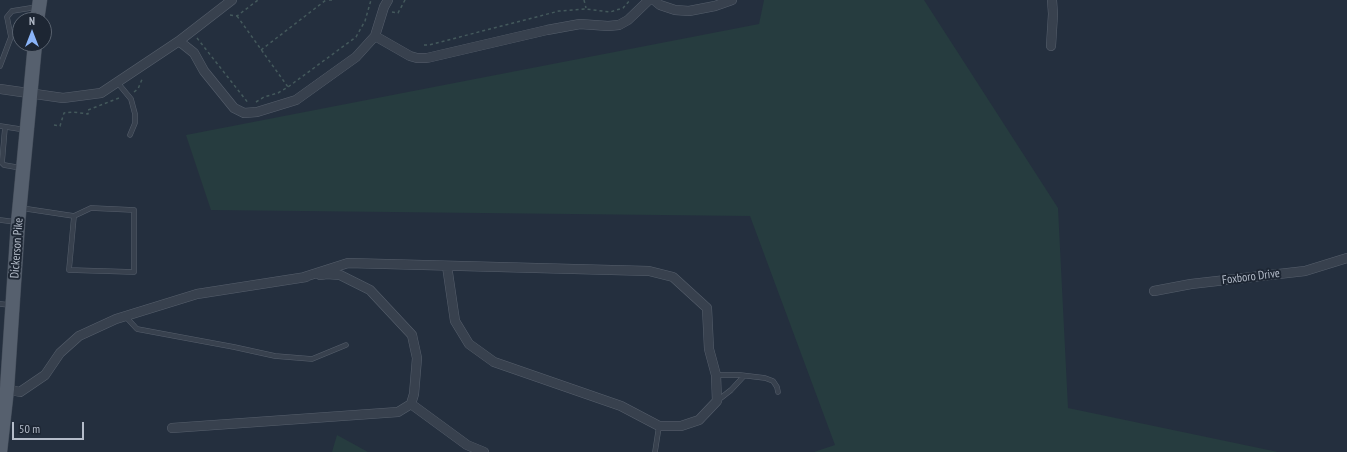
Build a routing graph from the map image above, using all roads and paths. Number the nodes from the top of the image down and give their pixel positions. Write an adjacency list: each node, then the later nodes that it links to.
1 (232, 0): 21 (street)
2 (258, 0): 18 (path)
3 (327, 0): 4 (path); 24 (path)
4 (332, 0)
5 (371, 0): 29 (path)
6 (388, 0): 19 (street)
7 (405, 0): 16 (path)
8 (584, 0): 15 (path)
9 (630, 0): 15 (path)
10 (649, 0): 19 (street)
11 (654, 0): 12 (street)
12 (732, 0)
13 (1052, 0): 23 (street)
14 (39, 9): 26 (lane)
15 (586, 9): 22 (path)
16 (391, 12)
17 (229, 15): 18 (path)
18 (237, 16): 24 (path)
19 (375, 36): 21 (street)
20 (194, 40): 35 (path)
21 (179, 41): 28 (street)
22 (424, 45)
23 (1051, 46)
24 (261, 50): 29 (path)
25 (34, 52): 31 (main road, Dickerson Pike)
26 (0, 66)
27 (143, 76): 32 (path)
28 (117, 82): 31 (street); 39 (lane)
29 (288, 87): 34 (path)
30 (0, 89): 31 (street)
31 (29, 93): 38 (main road, Dickerson Pike)
32 (132, 95)
33 (119, 98): 36 (path)
34 (255, 103)
35 (250, 106)
36 (54, 125)
37 (3, 127): 38 (lane); 40 (lane)
38 (26, 130): 40 (main road, Dickerson Pike)
39 (130, 135)
40 (24, 168): 41 (main road, Dickerson Pike)
41 (20, 208): 42 (lane); 44 (main road, Dickerson Pike)
42 (74, 216): 42 (lane)
43 (0, 220): 44 (lane)
44 (18, 223): 49 (main road, Dickerson Pike)
45 (1347, 258): 48 (street, Foxboro Drive)
46 (447, 266): 47 (street); 52 (street); 58 (street)
47 (301, 278): 50 (street); 57 (street)
48 (1154, 291)
49 (7, 305): 54 (main road, Dickerson Pike)
50 (124, 316): 51 (lane); 54 (street)
51 (346, 345)
52 (716, 375): 53 (lane); 56 (street)
53 (744, 376): 55 (lane); 56 (lane)
54 (7, 389): 60 (main road, Dickerson Pike)
55 (778, 392)
56 (718, 401): 58 (street)
57 (410, 404): 59 (street); 61 (street)
58 (660, 426): 62 (lane)
59 (172, 428)
60 (0, 452)
61 (484, 452)
62 (655, 452)

